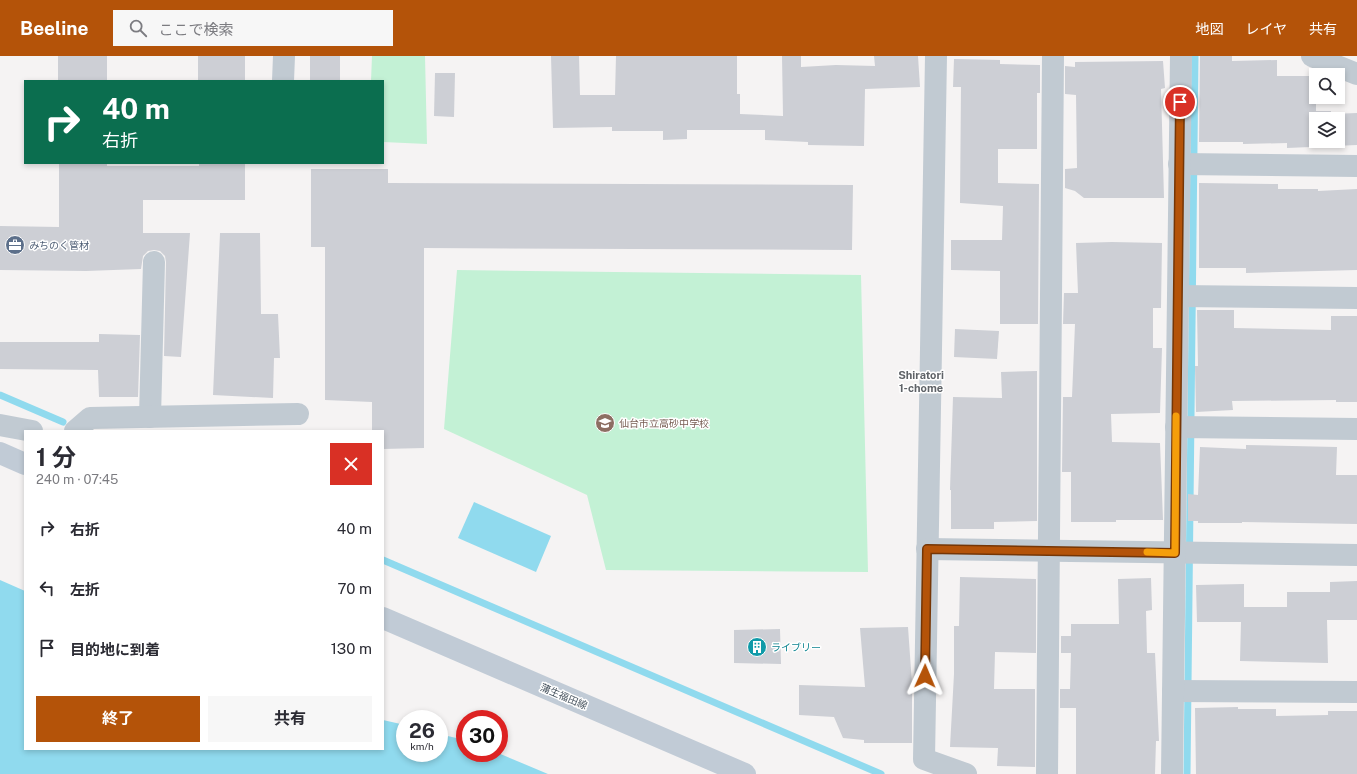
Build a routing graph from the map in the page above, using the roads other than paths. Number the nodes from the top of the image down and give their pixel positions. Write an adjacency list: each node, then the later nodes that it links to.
1 (284, 56): 7 (street)
2 (936, 56): 22 (street)
3 (1053, 56): 23 (street)
4 (1181, 56): 8 (street)
5 (1312, 56): 6 (street)
6 (1357, 74)
7 (283, 80)
8 (1189, 164): 9 (street); 11 (street)
9 (1357, 166)
10 (154, 262): 14 (street)
11 (1188, 296): 12 (street); 16 (street)
12 (1357, 298)
13 (298, 414): 14 (street)
14 (150, 417): 19 (street)
15 (0, 424): 18 (street)
16 (1185, 427): 17 (street); 24 (street)
17 (1357, 429)
18 (27, 430)
19 (76, 430)
20 (0, 453): 21 (main road)
21 (24, 464)
22 (927, 549): 23 (street); 30 (street)
23 (1049, 551): 24 (street); 31 (street)
24 (1185, 553): 25 (street); 27 (street)
25 (1357, 555)
26 (384, 618): 29 (main road, 蒲生福田線)
27 (1183, 691): 28 (street); 32 (street)
28 (1357, 692)
29 (745, 774)
30 (966, 774)
31 (1047, 774)
32 (1172, 774)

